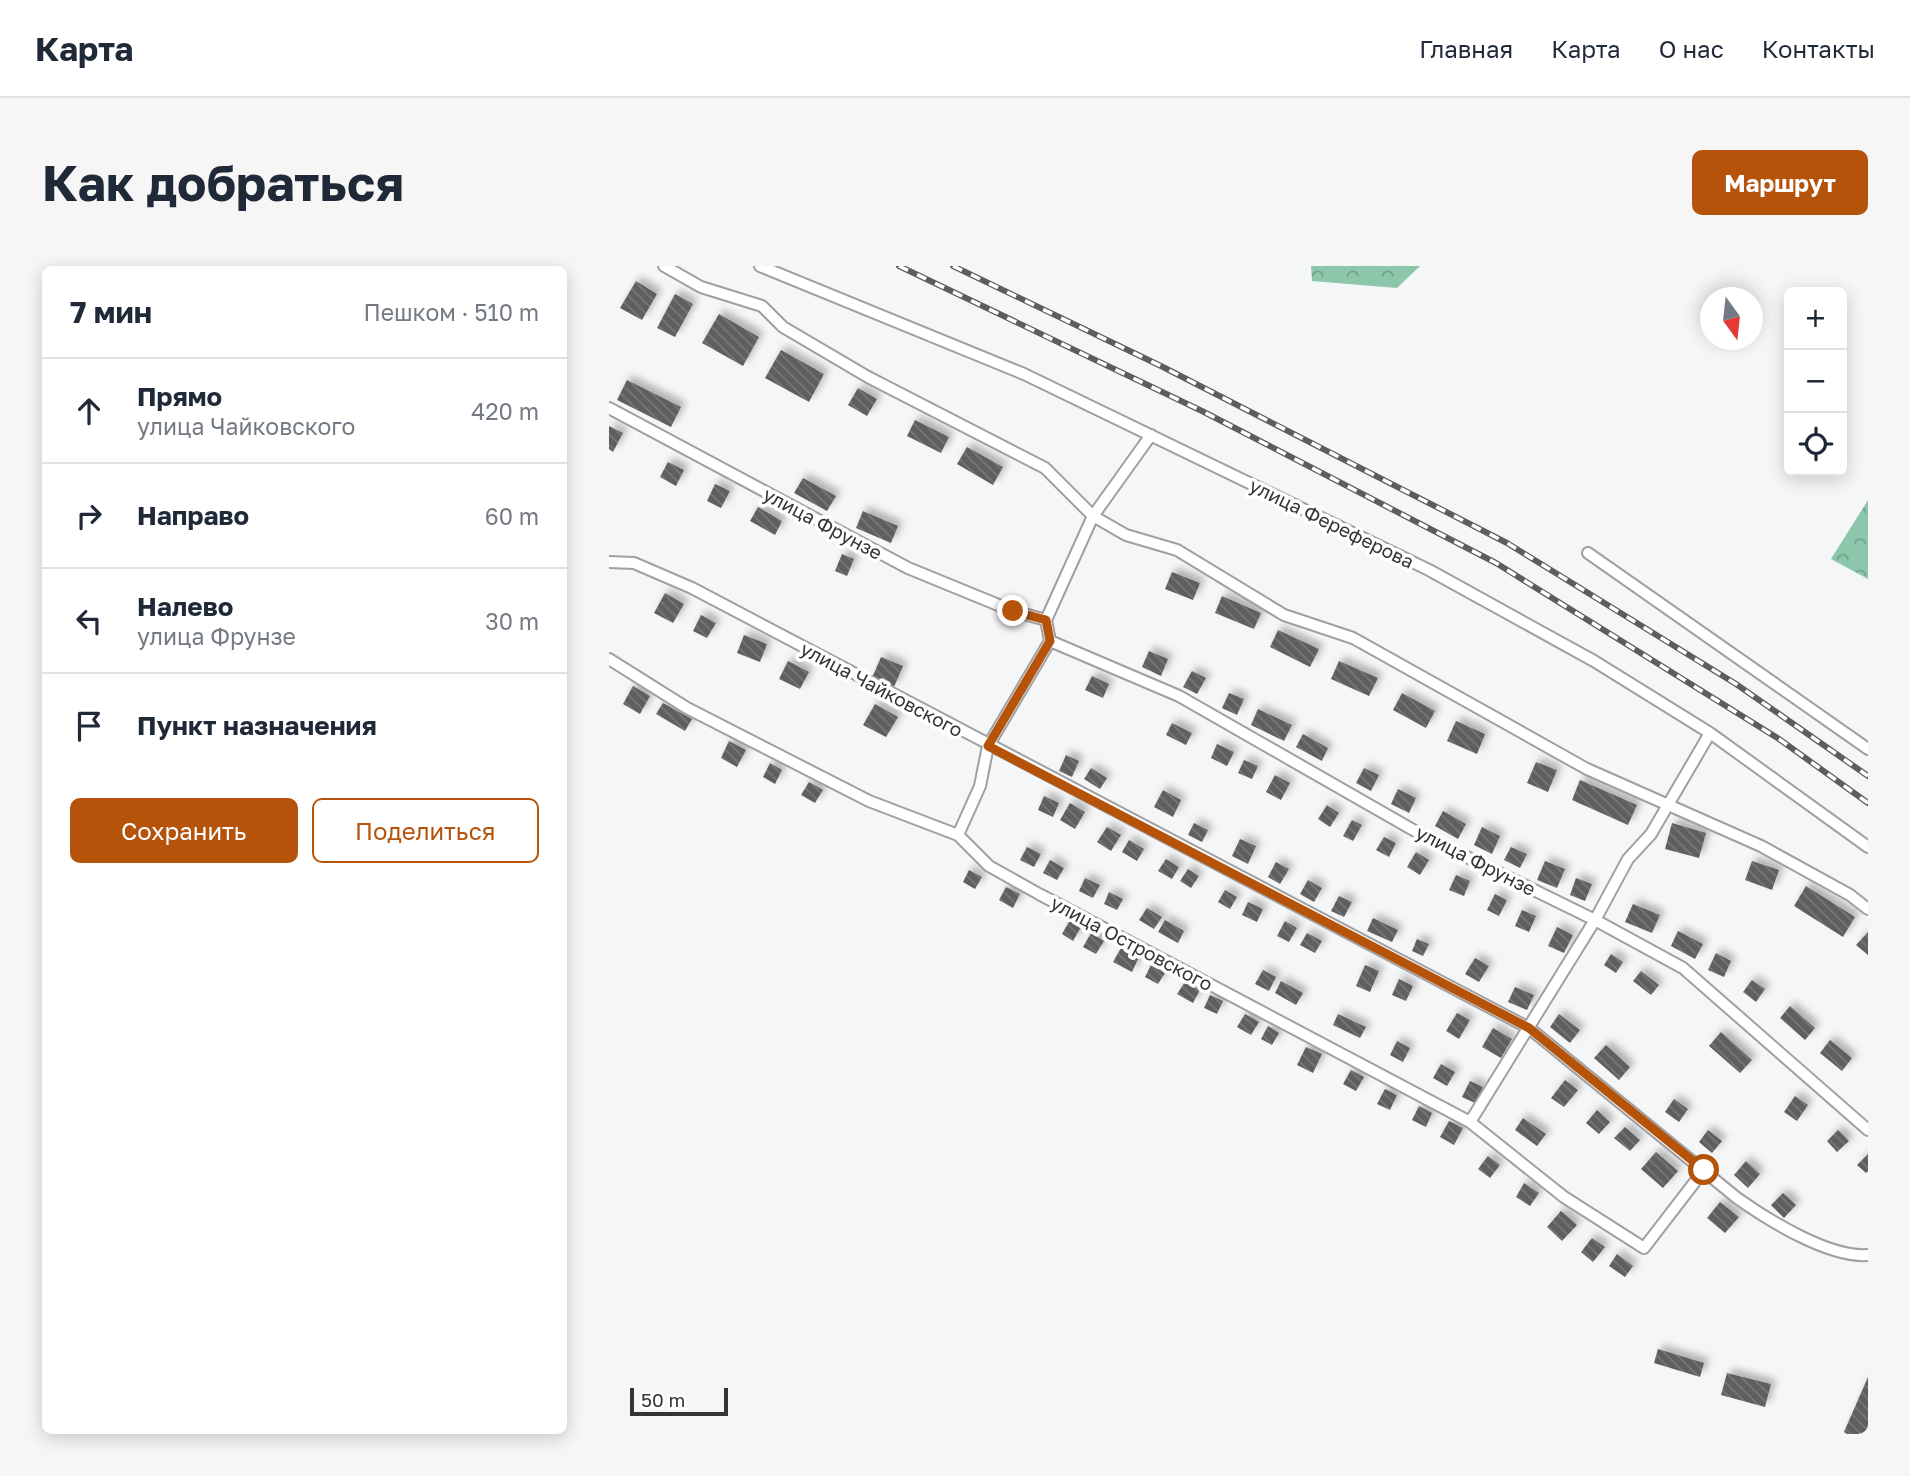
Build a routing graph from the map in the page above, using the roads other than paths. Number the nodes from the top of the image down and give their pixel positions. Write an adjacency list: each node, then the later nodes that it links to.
1 (664, 266): 5 (street)
2 (760, 266): 4 (street, улица Фереферова)
3 (609, 408): 8 (street, улица Фрунзе)
4 (1151, 435): 5 (street); 11 (street, улица Фереферова)
5 (1093, 516): 8 (street); 14 (street)
6 (1588, 553): 13 (street)
7 (609, 562): 12 (street, улица Чайковского)
8 (1046, 620): 9 (street)
9 (1050, 641): 12 (street); 18 (street, улица Фрунзе)
10 (609, 659): 15 (street, улица Островского)
11 (1710, 733): 14 (street); 16 (street, улица Фереферова)
12 (988, 746): 15 (street); 19 (street, улица Чайковского)
13 (1868, 749)
14 (1666, 806): 17 (street); 18 (street)
15 (958, 835): 20 (street, улица Островского)
16 (1868, 847)
17 (1868, 909)
18 (1595, 920): 19 (street); 21 (street, улица Фрунзе)
19 (1529, 1028): 20 (street); 22 (street, улица Чайковского)
20 (1470, 1122): 22 (street, улица Островского)
21 (1868, 1130)
22 (1704, 1170): 23 (street, улица Чайковского)
23 (1868, 1255)

